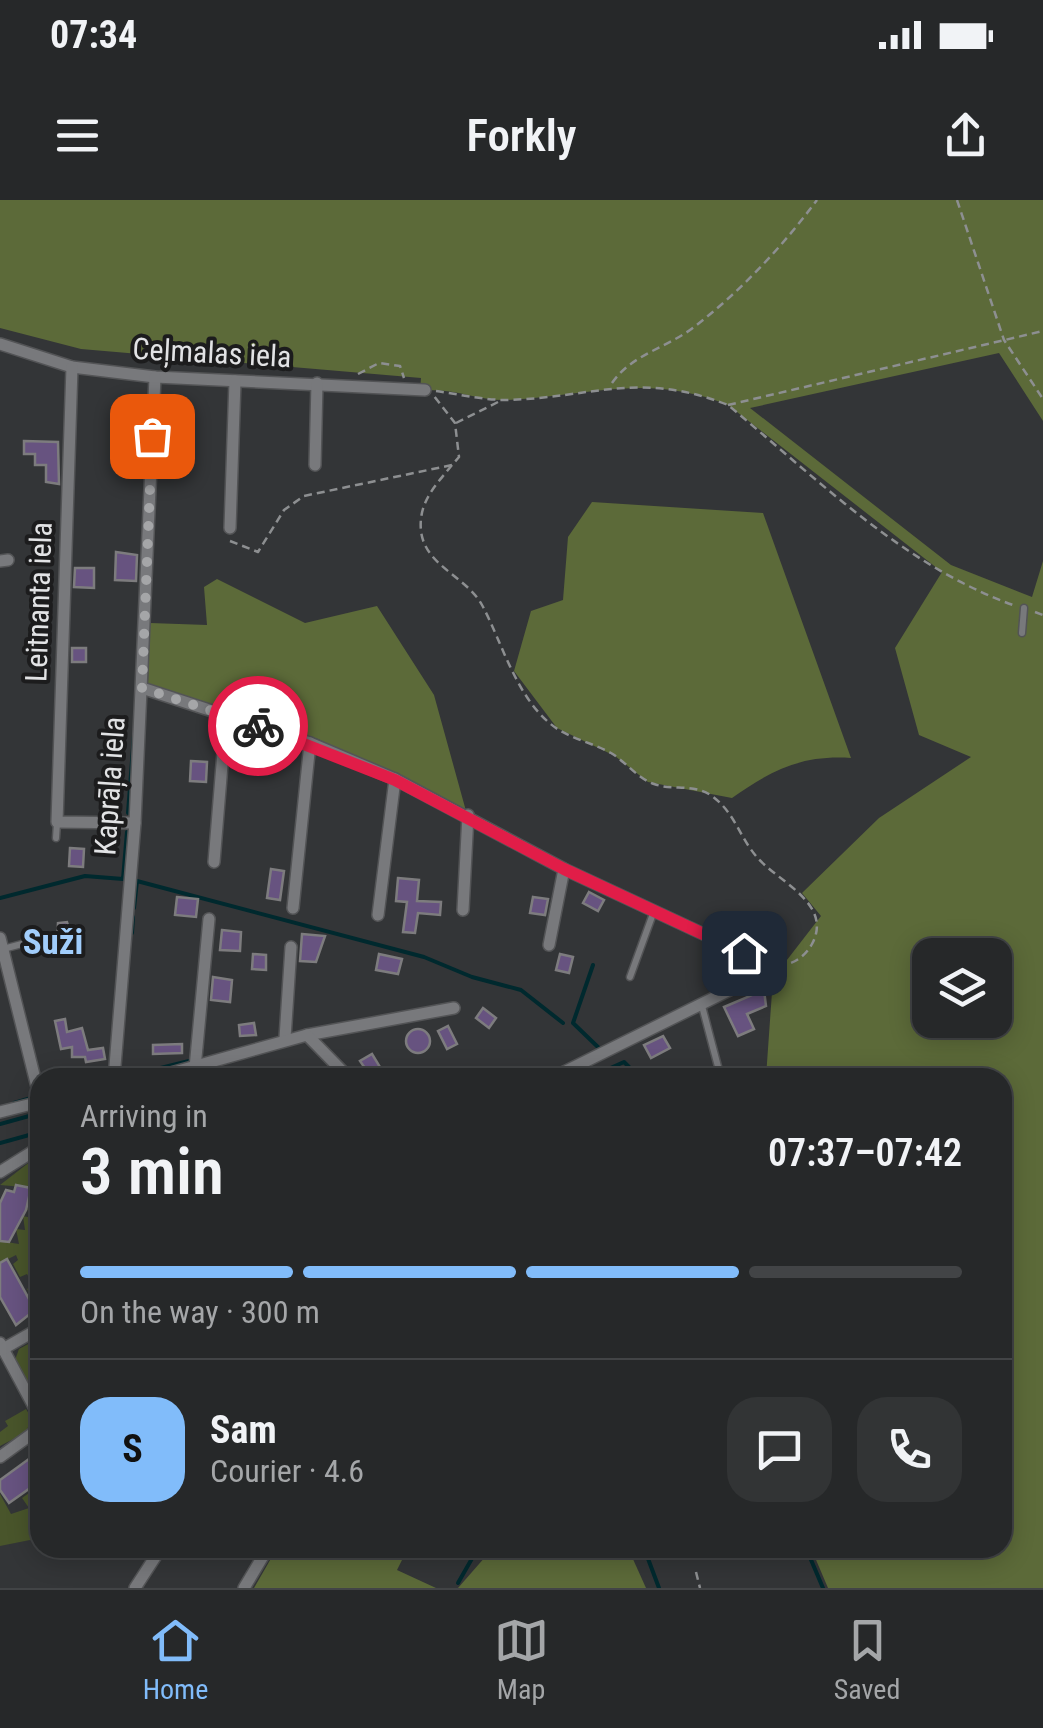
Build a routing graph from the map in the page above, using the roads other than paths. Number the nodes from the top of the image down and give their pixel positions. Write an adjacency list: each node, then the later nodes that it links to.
1 (0, 344): 2 (street, Ceļmalas iela)
2 (72, 368): 3 (street, Ceļmalas iela); 16 (street, Leitnanta iela)
3 (154, 376): 4 (street, Ceļmalas iela); 11 (street, Kaprāļa iela)
4 (235, 382): 5 (street, Ceļmalas iela); 8 (street)
5 (317, 383): 6 (street, Ceļmalas iela); 7 (street)
6 (424, 390)
7 (316, 465)
8 (230, 528)
9 (1024, 608): 10 (lane)
10 (1022, 633)
11 (142, 688): 12 (street); 17 (street, Kaprāļa iela)
12 (226, 716): 13 (street); 19 (street)
13 (310, 743): 14 (street); 21 (street)
14 (395, 780): 15 (street); 24 (street)
15 (468, 815): 20 (street); 22 (street)
16 (57, 822): 17 (street); 18 (lane, Leitnanta iela)
17 (134, 823): 36 (street, Kaprāļa iela)
18 (56, 838)
19 (214, 862)
20 (564, 869): 23 (street); 28 (street)
21 (294, 908)
22 (462, 910)
23 (654, 910): 30 (lane); 31 (street)
24 (378, 915)
25 (209, 919): 37 (street)
26 (52, 936): 27 (lane)
27 (2, 944): 35 (street)
28 (549, 945)
29 (291, 946): 34 (street)
30 (630, 977)
31 (702, 1006): 39 (street); 40 (lane)
32 (454, 1008): 33 (street)
33 (306, 1035): 34 (street); 38 (street)
34 (285, 1038): 37 (street)
35 (32, 1068)
36 (115, 1068)
37 (195, 1068)
38 (338, 1068)
39 (573, 1068)
40 (718, 1068)
41 (30, 1104): 42 (street)
42 (0, 1112)
43 (30, 1153): 44 (street)
44 (0, 1172)
45 (30, 1333): 46 (street)
46 (2, 1346): 47 (street)
47 (30, 1399)
48 (30, 1435): 49 (street)
49 (0, 1457)
50 (155, 1558): 52 (street)
51 (262, 1558): 53 (street)
52 (135, 1588)
53 (244, 1588)

